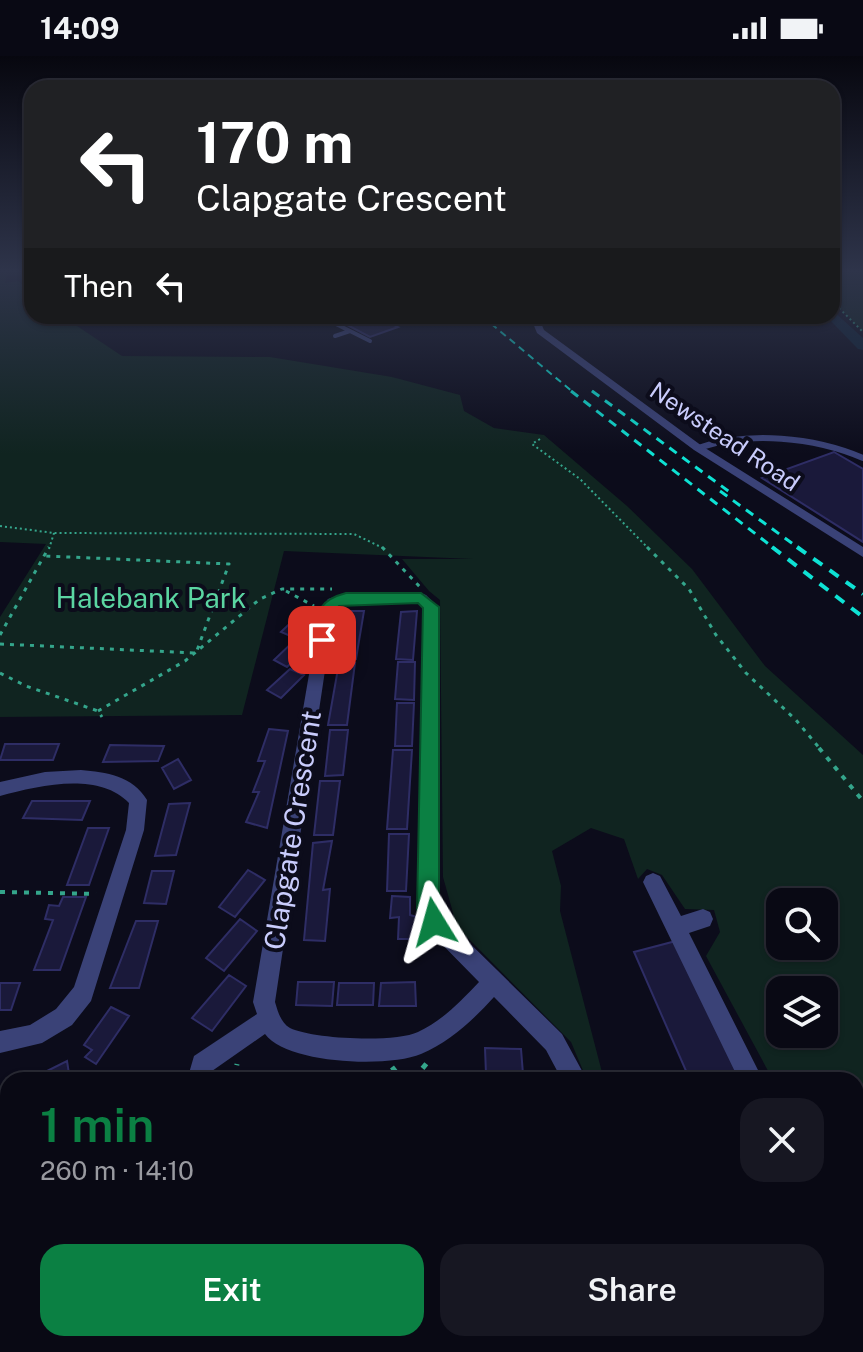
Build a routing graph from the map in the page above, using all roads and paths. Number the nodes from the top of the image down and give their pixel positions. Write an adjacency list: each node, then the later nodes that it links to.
1 (346, 332): 4 (lane)
2 (353, 332): 5 (lane)
3 (542, 332): 7 (street, Newstead Road)
4 (335, 336)
5 (370, 341)
6 (540, 439): 22 (path)
7 (698, 448): 8 (lane); 11 (street, Newstead Road)
8 (863, 458)
9 (0, 526): 10 (path)
10 (54, 533): 12 (path); 13 (path)
11 (863, 553)
12 (46, 556): 15 (path); 17 (path)
13 (421, 598): 14 (street); 28 (street)
14 (327, 610): 17 (path); 29 (street, Clapgate Crescent)
15 (0, 635)
16 (0, 644): 17 (path)
17 (196, 653): 19 (path)
18 (0, 673): 19 (path)
19 (98, 711): 20 (path)
20 (102, 717)
21 (0, 789): 25 (street)
22 (863, 801)
23 (653, 882): 27 (street)
24 (0, 892): 25 (path)
25 (112, 894): 30 (street)
26 (703, 919): 27 (street)
27 (678, 927): 33 (street)
28 (493, 983): 29 (street); 32 (street)
29 (268, 1019): 31 (street)
30 (0, 1042)
31 (200, 1072)
32 (571, 1072)
33 (747, 1072)

